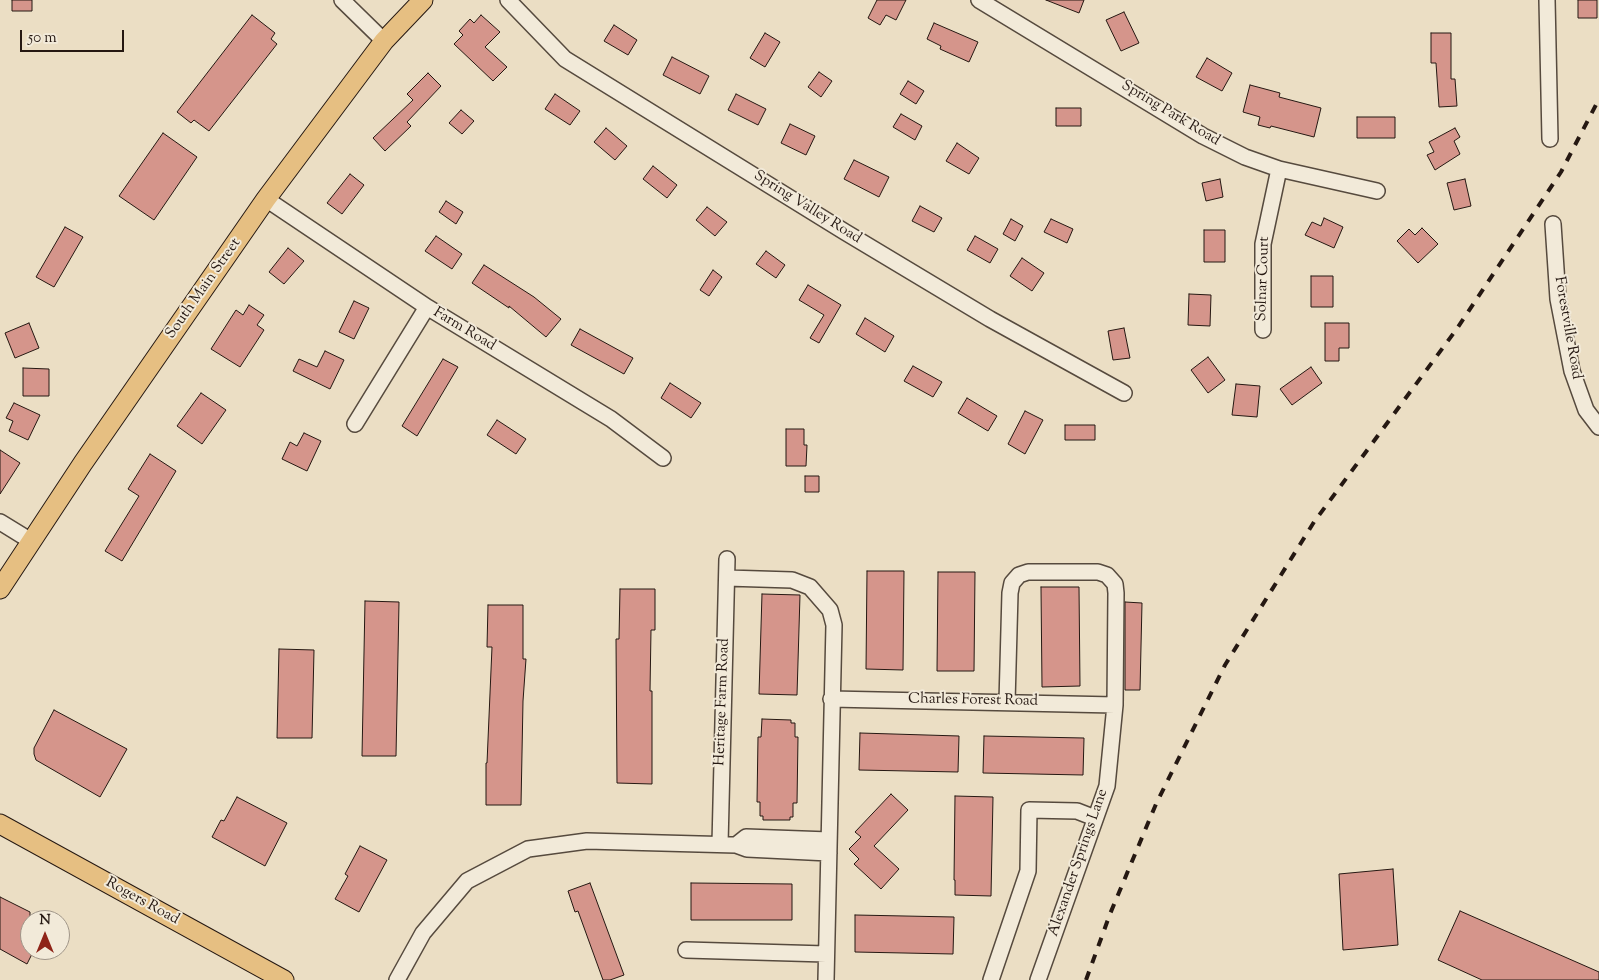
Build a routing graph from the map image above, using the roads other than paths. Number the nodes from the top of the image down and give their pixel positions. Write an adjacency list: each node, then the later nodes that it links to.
1 (342, 0): 6 (street)
2 (423, 0): 6 (main road, South Main Street)
3 (508, 0): 14 (street, Spring Valley Road)
4 (978, 0): 8 (street, Spring Park Road)
5 (1547, 0): 7 (street)
6 (384, 41): 10 (main road, South Main Street)
7 (1550, 139)
8 (1279, 170): 9 (street, Spring Park Road); 13 (street, Solnar Court)
9 (1377, 191)
10 (266, 199): 12 (street, Farm Road); 19 (main road, South Main Street)
11 (1553, 224): 16 (street, Forestville Road)
12 (426, 307): 15 (street); 17 (street, Farm Road)
13 (1263, 330)
14 (1124, 393)
15 (355, 424)
16 (1599, 427)
17 (663, 458)
18 (0, 522): 19 (street)
19 (31, 541): 22 (main road, South Main Street)
20 (727, 559): 21 (street, Heritage Farm Road)
21 (727, 578): 23 (street); 28 (street, Heritage Farm Road)
22 (0, 589)
23 (831, 699): 24 (street, Charles Forest Road); 29 (street)
24 (1007, 702): 25 (street, Charles Forest Road); 25 (street, Alexander Springs Lane)
25 (1115, 705): 26 (street, Alexander Springs Lane)
26 (1095, 818): 35 (street); 36 (street, Alexander Springs Lane)
27 (0, 824): 32 (main road, Rogers Road)
28 (720, 844): 29 (street); 33 (street)
29 (829, 847): 31 (street)
30 (686, 950): 31 (street)
31 (826, 954): 34 (street)
32 (284, 980)
33 (397, 980)
34 (826, 980)
35 (990, 980)
36 (1038, 980)

